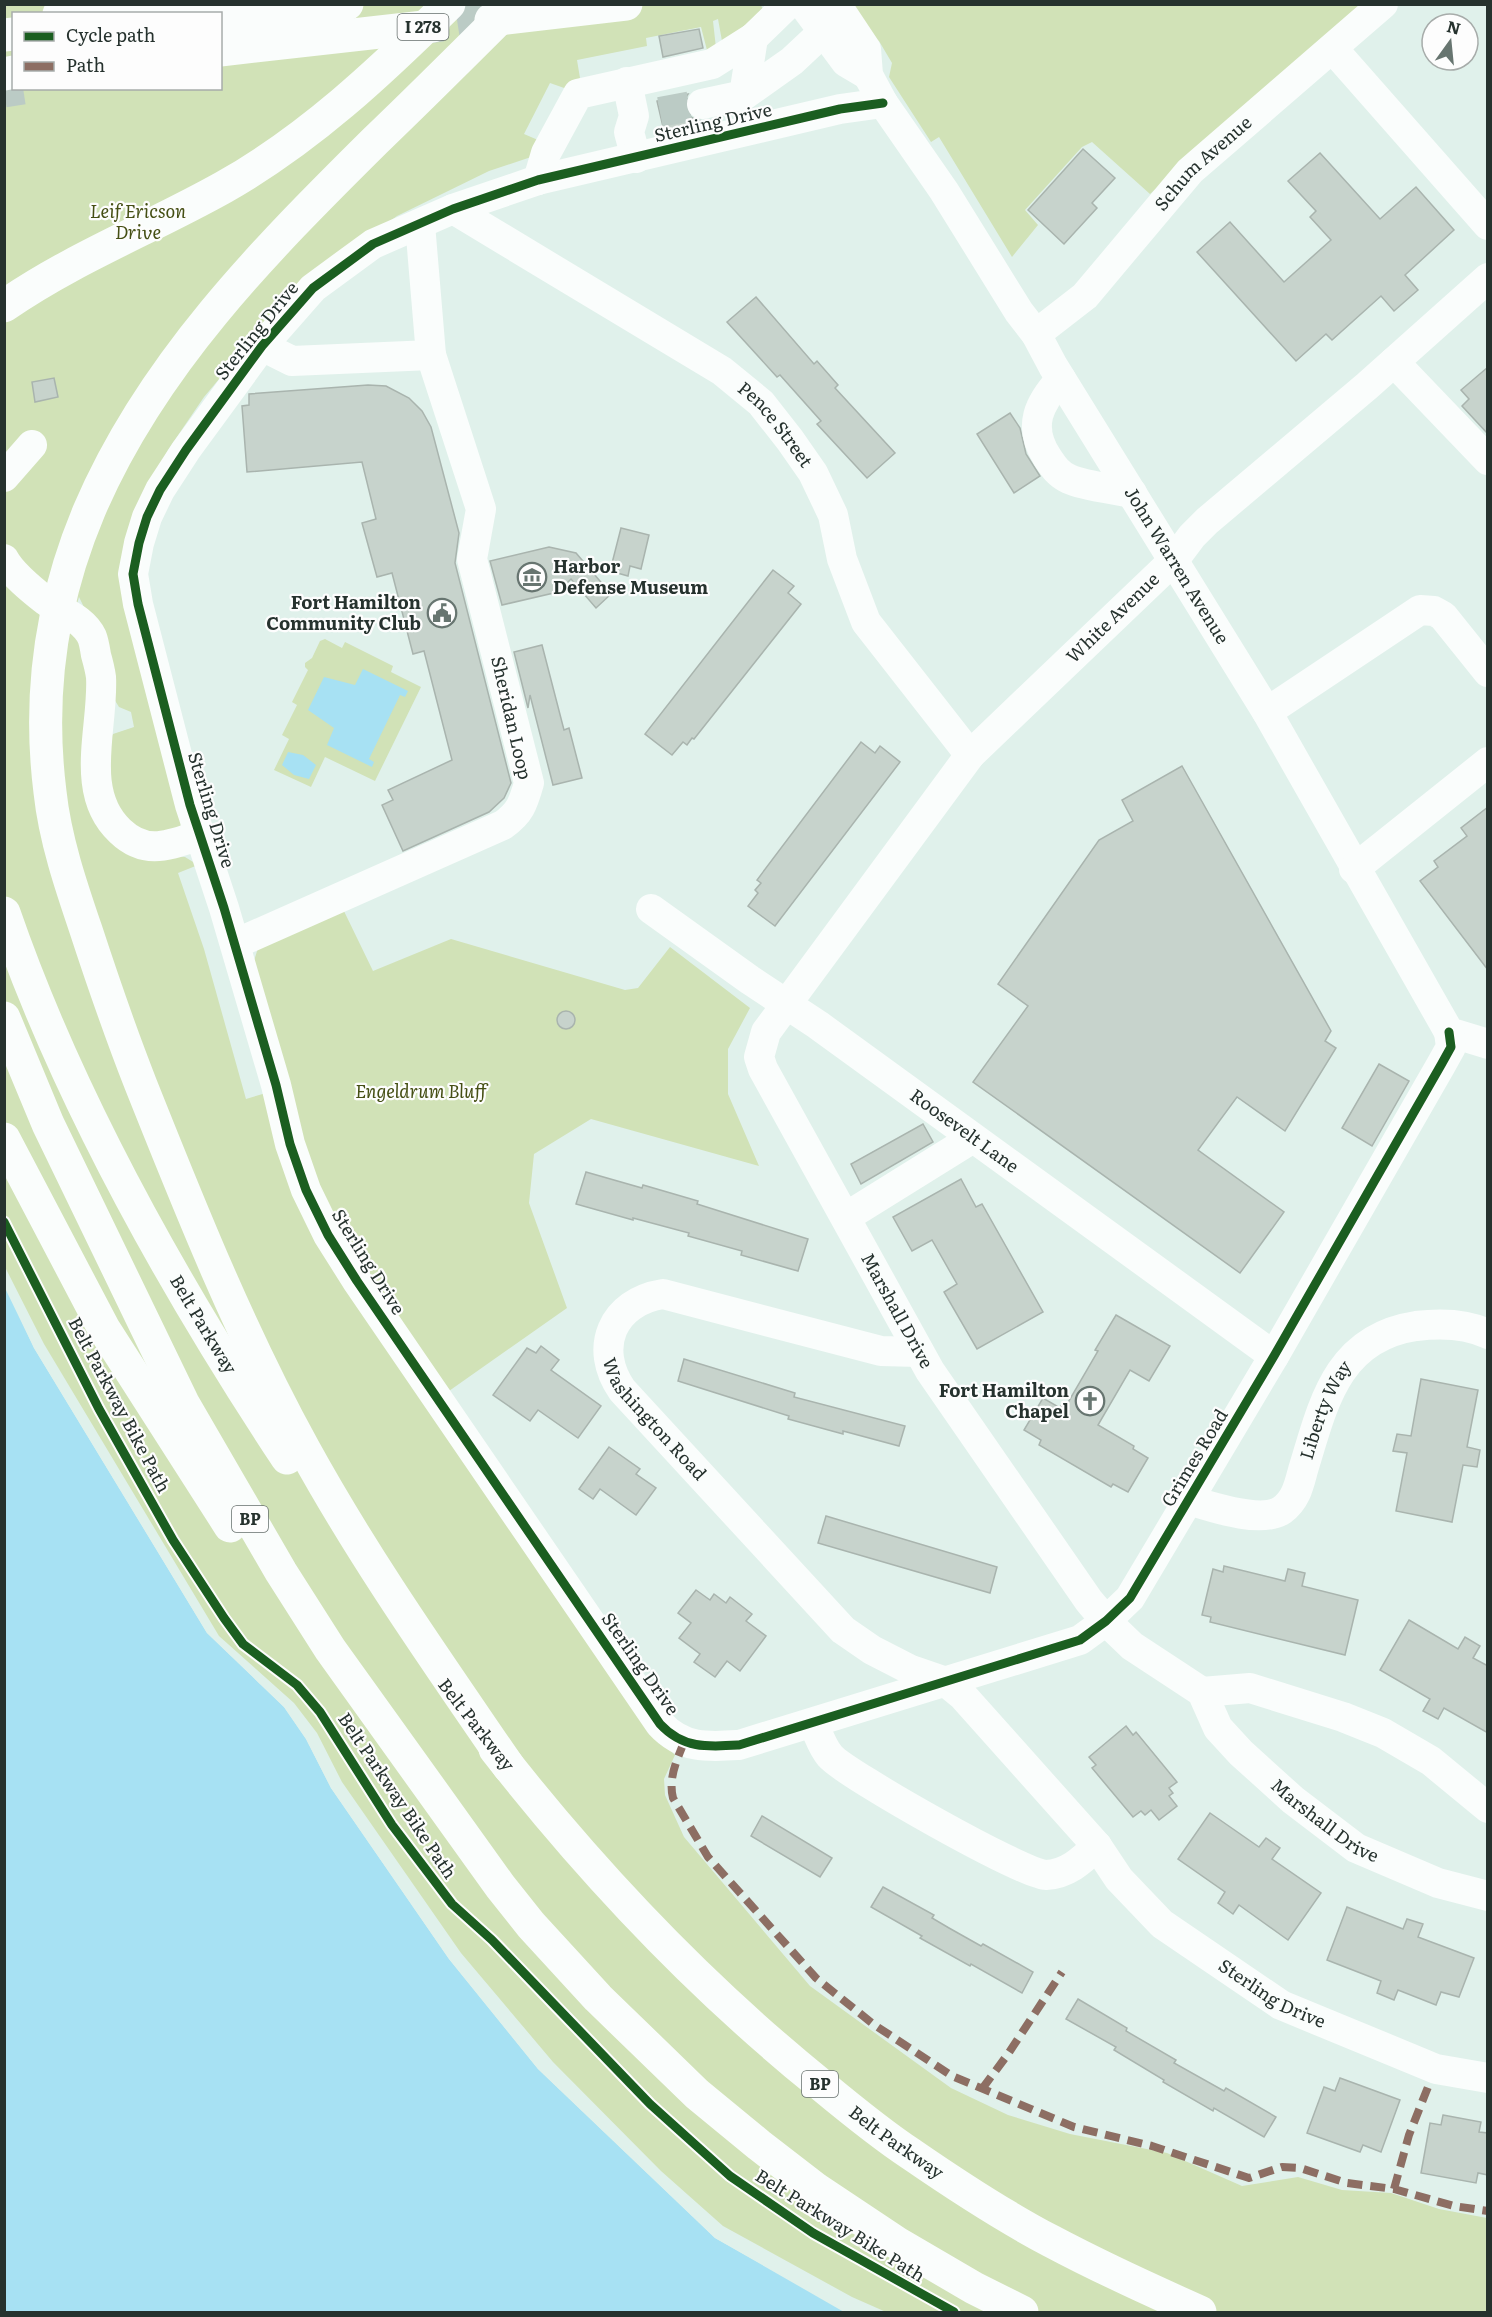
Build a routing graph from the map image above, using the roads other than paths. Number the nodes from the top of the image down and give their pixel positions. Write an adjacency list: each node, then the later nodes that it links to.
1 (120, 4): 12 (highway)
2 (197, 4): 13 (highway)
3 (346, 4): 11 (highway)
4 (449, 4): 31 (highway)
5 (514, 4): 67 (highway)
6 (626, 4): 19 (highway, I 278)
7 (788, 4): 17 (street)
8 (803, 4): 16 (street, John Warren Avenue)
9 (836, 4): 20 (street, John Warren Avenue)
10 (1383, 4): 18 (street, Schum Avenue)
11 (307, 9): 14 (highway); 15 (highway)
12 (70, 12)
13 (153, 12)
14 (222, 19)
15 (222, 27)
16 (824, 32): 20 (street, John Warren Avenue); 22 (street)
17 (753, 38): 21 (street); 22 (street)
18 (1333, 49): 29 (street); 32 (street, Schum Avenue)
19 (222, 50)
20 (868, 75): 23 (street, John Warren Avenue)
21 (627, 82): 25 (street); 26 (street)
22 (744, 95): 24 (street)
23 (883, 103): 25 (street, Sterling Drive); 32 (street, John Warren Avenue)
24 (702, 104)
25 (636, 158): 26 (street, Sterling Drive)
26 (538, 180): 27 (street, Sterling Drive)
27 (453, 209): 28 (street, Sterling Drive); 45 (street, Pence Street)
28 (420, 224): 33 (street, Sterling Drive); 34 (street, Sheridan Loop)
29 (1488, 225)
30 (1488, 278): 35 (street, White Avenue)
31 (4, 306)
32 (1036, 334): 36 (street, John Warren Avenue)
33 (262, 346): 34 (street); 47 (street, Sterling Drive)
34 (431, 355): 51 (street, Sheridan Loop)
35 (1394, 362): 38 (street); 41 (street, White Avenue)
36 (1061, 379): 40 (street, John Warren Avenue); 40 (street)
37 (32, 444): 39 (street)
38 (1488, 460)
39 (4, 477)
40 (1132, 493): 41 (street, John Warren Avenue)
41 (1174, 560): 44 (street, John Warren Avenue); 45 (street, White Avenue)
42 (6, 564): 47 (street)
43 (1488, 672): 44 (street)
44 (1267, 712): 48 (street, John Warren Avenue)
45 (970, 755): 52 (street, White Avenue)
46 (1488, 762): 48 (street)
47 (200, 835): 51 (street, Sterling Drive)
48 (1354, 869): 54 (street, John Warren Avenue)
49 (651, 909): 52 (street, Roosevelt Lane)
50 (4, 913): 67 (highway, Belt Parkway / BP)
51 (235, 944): 66 (street, Sterling Drive)
52 (786, 1003): 56 (street, Roosevelt Lane); 58 (street, Marshall Drive)
53 (4, 1018): 70 (highway, BP)
54 (1449, 1032): 55 (street); 61 (street, Grimes Road)
55 (1488, 1044)
56 (974, 1137): 58 (street); 61 (street, Roosevelt Lane)
57 (4, 1139): 70 (highway)
58 (846, 1217): 60 (street, Marshall Drive)
59 (1488, 1334): 62 (street, Liberty Way)
60 (919, 1352): 63 (street, Marshall Drive); 64 (street, Washington Road)
61 (1274, 1356): 62 (street, Grimes Road)
62 (1189, 1500): 63 (street, Grimes Road)
63 (1106, 1622): 64 (street, Grimes Road); 65 (street, Marshall Drive)
64 (946, 1682): 66 (street, Grimes Road); 69 (street, Sterling Drive)
65 (1202, 1692): 68 (street); 71 (street, Marshall Drive)
66 (813, 1723): 69 (street)
67 (509, 1767): 74 (highway, Belt Parkway / BP)
68 (1488, 1808)
69 (1097, 1846): 72 (street, Sterling Drive)
70 (500, 1886): 73 (highway, BP)
71 (1488, 1896)
72 (1488, 2078)
73 (1022, 2313)
74 (1200, 2313)

